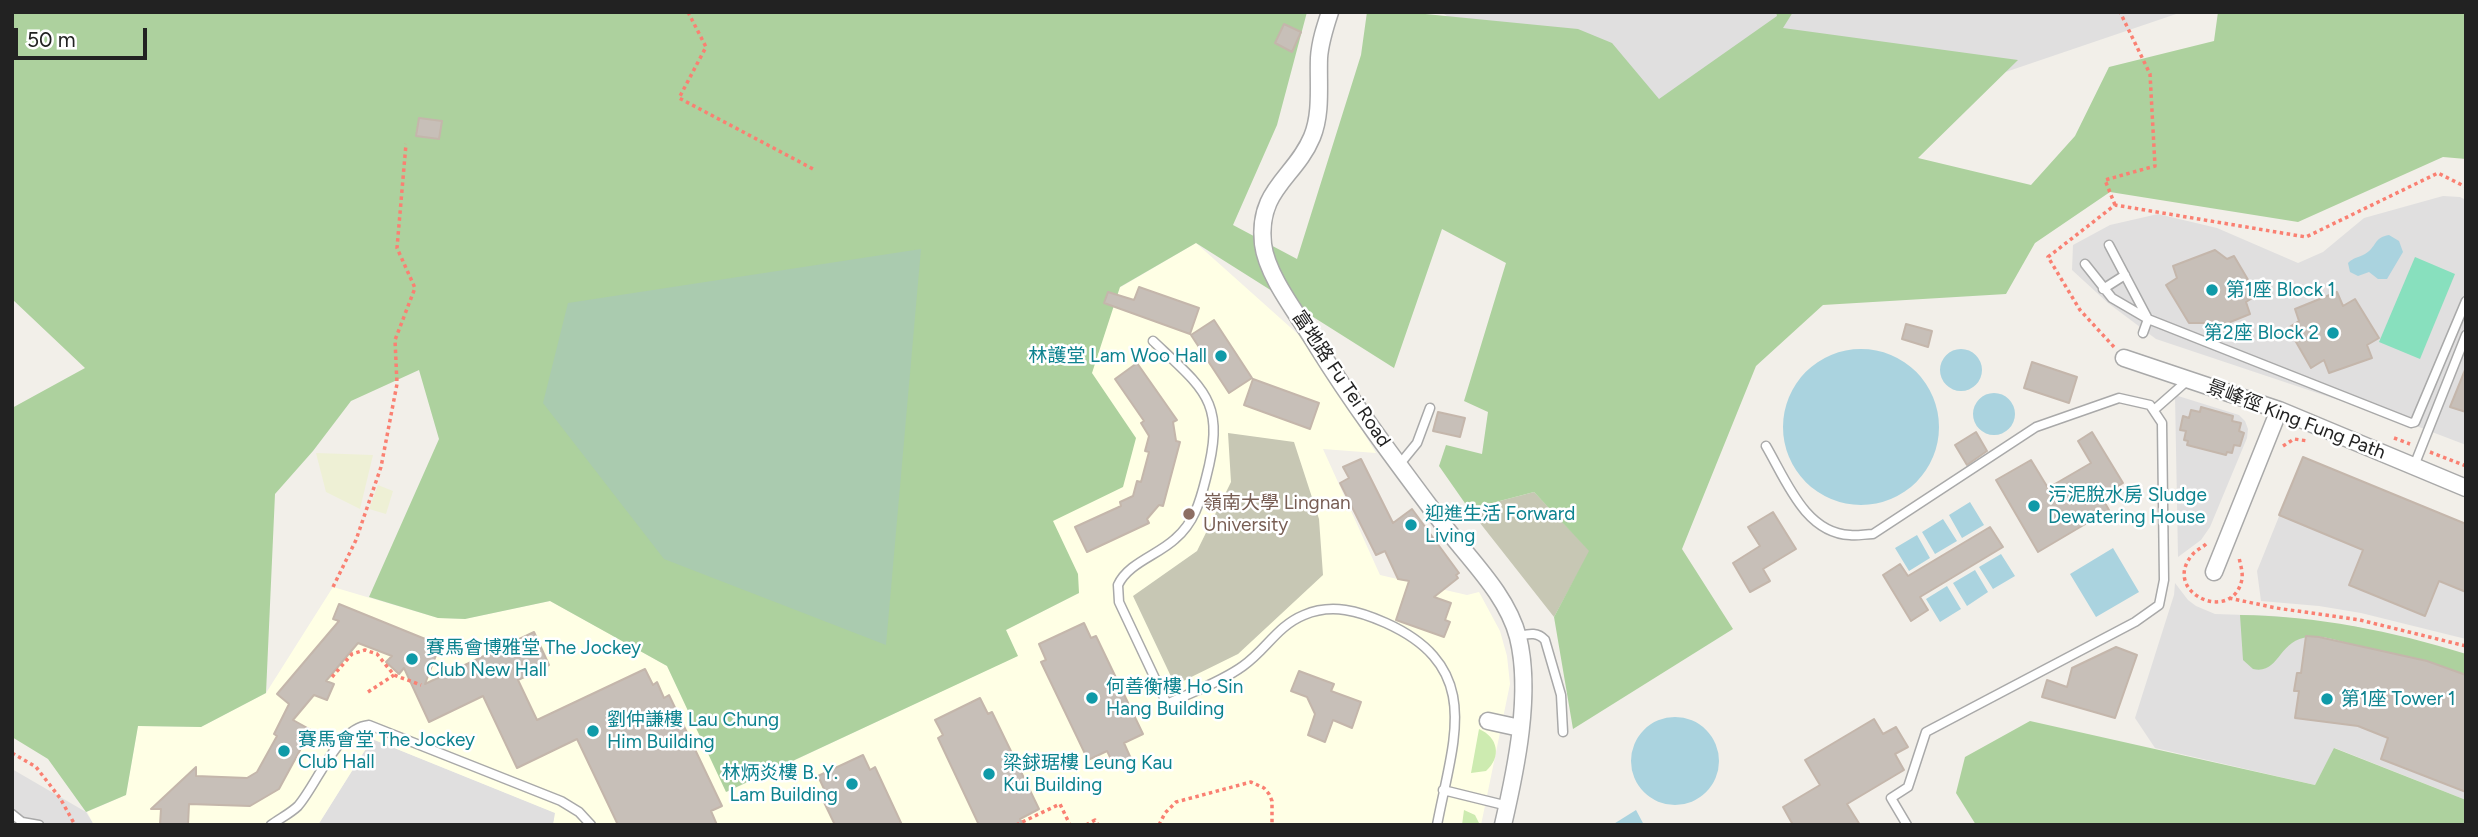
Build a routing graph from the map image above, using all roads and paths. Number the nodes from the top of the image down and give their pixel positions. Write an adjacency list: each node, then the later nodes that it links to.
1 (688, 12): 5 (path)
2 (1331, 12): 23 (street, 富地路 Fu Tei Road)
3 (2120, 12): 7 (path)
4 (406, 144): 27 (path)
5 (815, 170)
6 (2466, 187): 7 (path)
7 (2115, 205): 17 (path)
8 (2109, 245): 10 (lane)
9 (2085, 264): 11 (lane)
10 (2125, 275): 11 (lane); 13 (lane)
11 (2103, 289): 13 (lane)
12 (2466, 302): 13 (lane)
13 (2148, 319): 14 (lane)
14 (2143, 333)
15 (2466, 335): 24 (lane)
16 (1153, 341): 39 (lane)
17 (2124, 358): 18 (street, 景峰徑 King Fung Path)
18 (2188, 380): 20 (lane); 21 (street, 景峰徑 King Fung Path)
19 (1430, 408): 23 (lane)
20 (2154, 410): 22 (lane); 54 (lane)
21 (2280, 410): 24 (street, 景峰徑 King Fung Path); 26 (street)
22 (1766, 446)
23 (1399, 465): 29 (street, 富地路 Fu Tei Road)
24 (2414, 466): 25 (street, 景峰徑 King Fung Path)
25 (2466, 488)
26 (2214, 572)
27 (333, 587)
28 (2229, 598): 30 (path)
29 (1518, 636): 36 (street, 富地路 Fu Tei Road); 37 (lane)
30 (2466, 646)
31 (394, 676): 32 (path); 33 (path); 34 (path)
32 (332, 677)
33 (421, 685)
34 (368, 692)
35 (1488, 721): 36 (street)
36 (1520, 728): 40 (street, 富地路 Fu Tei Road)
37 (1563, 732)
38 (12, 753): 43 (path)
39 (1443, 790): 40 (lane); 52 (lane)
40 (1508, 806): 53 (street, 富地路 Fu Tei Road)
41 (12, 814): 42 (lane)
42 (39, 825)
43 (75, 825)
44 (271, 825): 45 (lane)
45 (591, 825)
46 (1016, 825): 47 (path)
47 (1070, 825)
48 (1086, 825): 49 (path)
49 (1098, 825)
50 (1159, 825): 51 (path)
51 (1272, 825)
52 (1437, 825)
53 (1503, 825)
54 (1907, 825)

